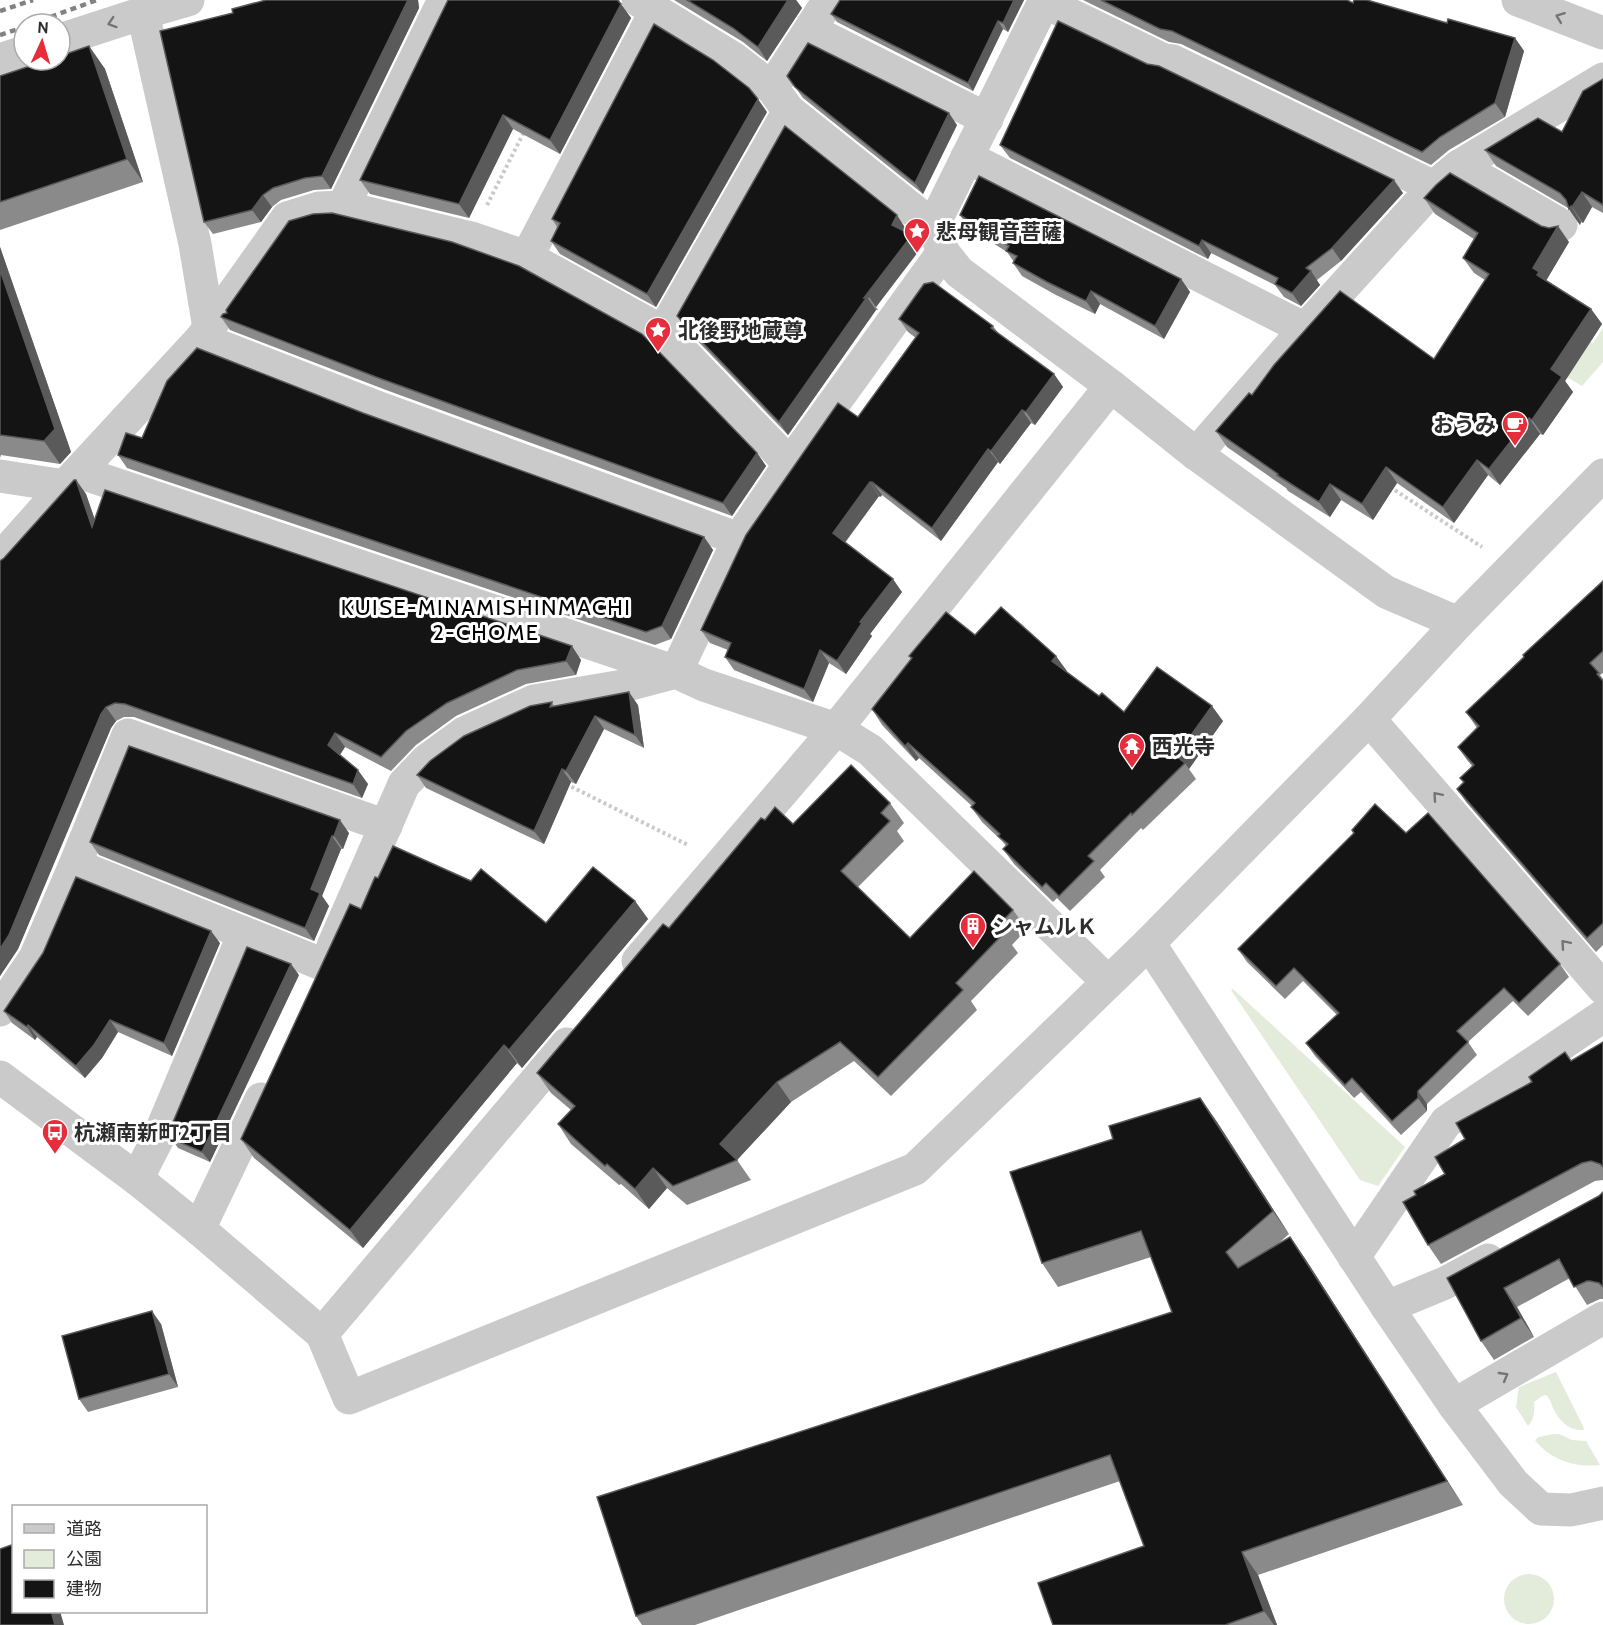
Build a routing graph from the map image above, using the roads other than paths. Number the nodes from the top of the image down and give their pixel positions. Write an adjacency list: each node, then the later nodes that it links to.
1 (188, 0): 7 (street)
2 (444, 0): 17 (street)
3 (829, 0): 8 (street)
4 (1518, 0): 9 (street, one-way to 4)
5 (1045, 1): 13 (street); 16 (street)
6 (647, 5): 12 (street); 20 (street)
7 (143, 13): 10 (street, one-way to 10); 23 (street)
8 (810, 30): 12 (street); 13 (street)
9 (1603, 33)
10 (72, 36)
11 (1603, 79): 15 (street)
12 (781, 99): 19 (street); 22 (street)
13 (987, 119): 14 (street)
14 (967, 157): 19 (street); 21 (street)
15 (1459, 166): 16 (street); 18 (street)
16 (1434, 187): 21 (street)
17 (344, 207): 20 (street); 23 (street)
18 (1561, 225)
19 (938, 239): 24 (street); 26 (street)
20 (527, 257): 22 (street)
21 (1305, 329): 25 (street)
22 (663, 332): 26 (street)
23 (206, 334): 29 (street); 30 (street)
24 (1111, 386): 25 (street); 35 (street)
25 (1196, 454): 32 (street)
26 (790, 464): 30 (street)
27 (0, 476): 29 (street)
28 (1603, 476): 32 (street)
29 (72, 479): 31 (street); 33 (street)
30 (739, 539): 33 (street)
31 (0, 559)
32 (1458, 623): 34 (street)
33 (676, 672): 35 (street); 36 (street)
34 (1370, 719): 39 (street); 42 (street, one-way to 34)
35 (836, 729): 40 (street); 41 (street)
36 (386, 826): 37 (street); 38 (street)
37 (75, 865): 38 (street); 43 (street)
38 (244, 934): 48 (street)
39 (1149, 943): 41 (street); 51 (street)
40 (621, 980)
41 (1108, 982): 54 (street)
42 (1603, 988)
43 (0, 1010)
44 (1603, 1016): 51 (street)
45 (583, 1025): 54 (street)
46 (274, 1071): 49 (street)
47 (0, 1077): 48 (street)
48 (137, 1179): 49 (street)
49 (199, 1229): 54 (street)
50 (1509, 1249): 52 (street)
51 (1354, 1257): 52 (street)
52 (1387, 1307): 55 (street)
53 (1603, 1318): 55 (street, one-way to 53)
54 (322, 1334)
55 (1454, 1405): 56 (street)
56 (1603, 1503)

